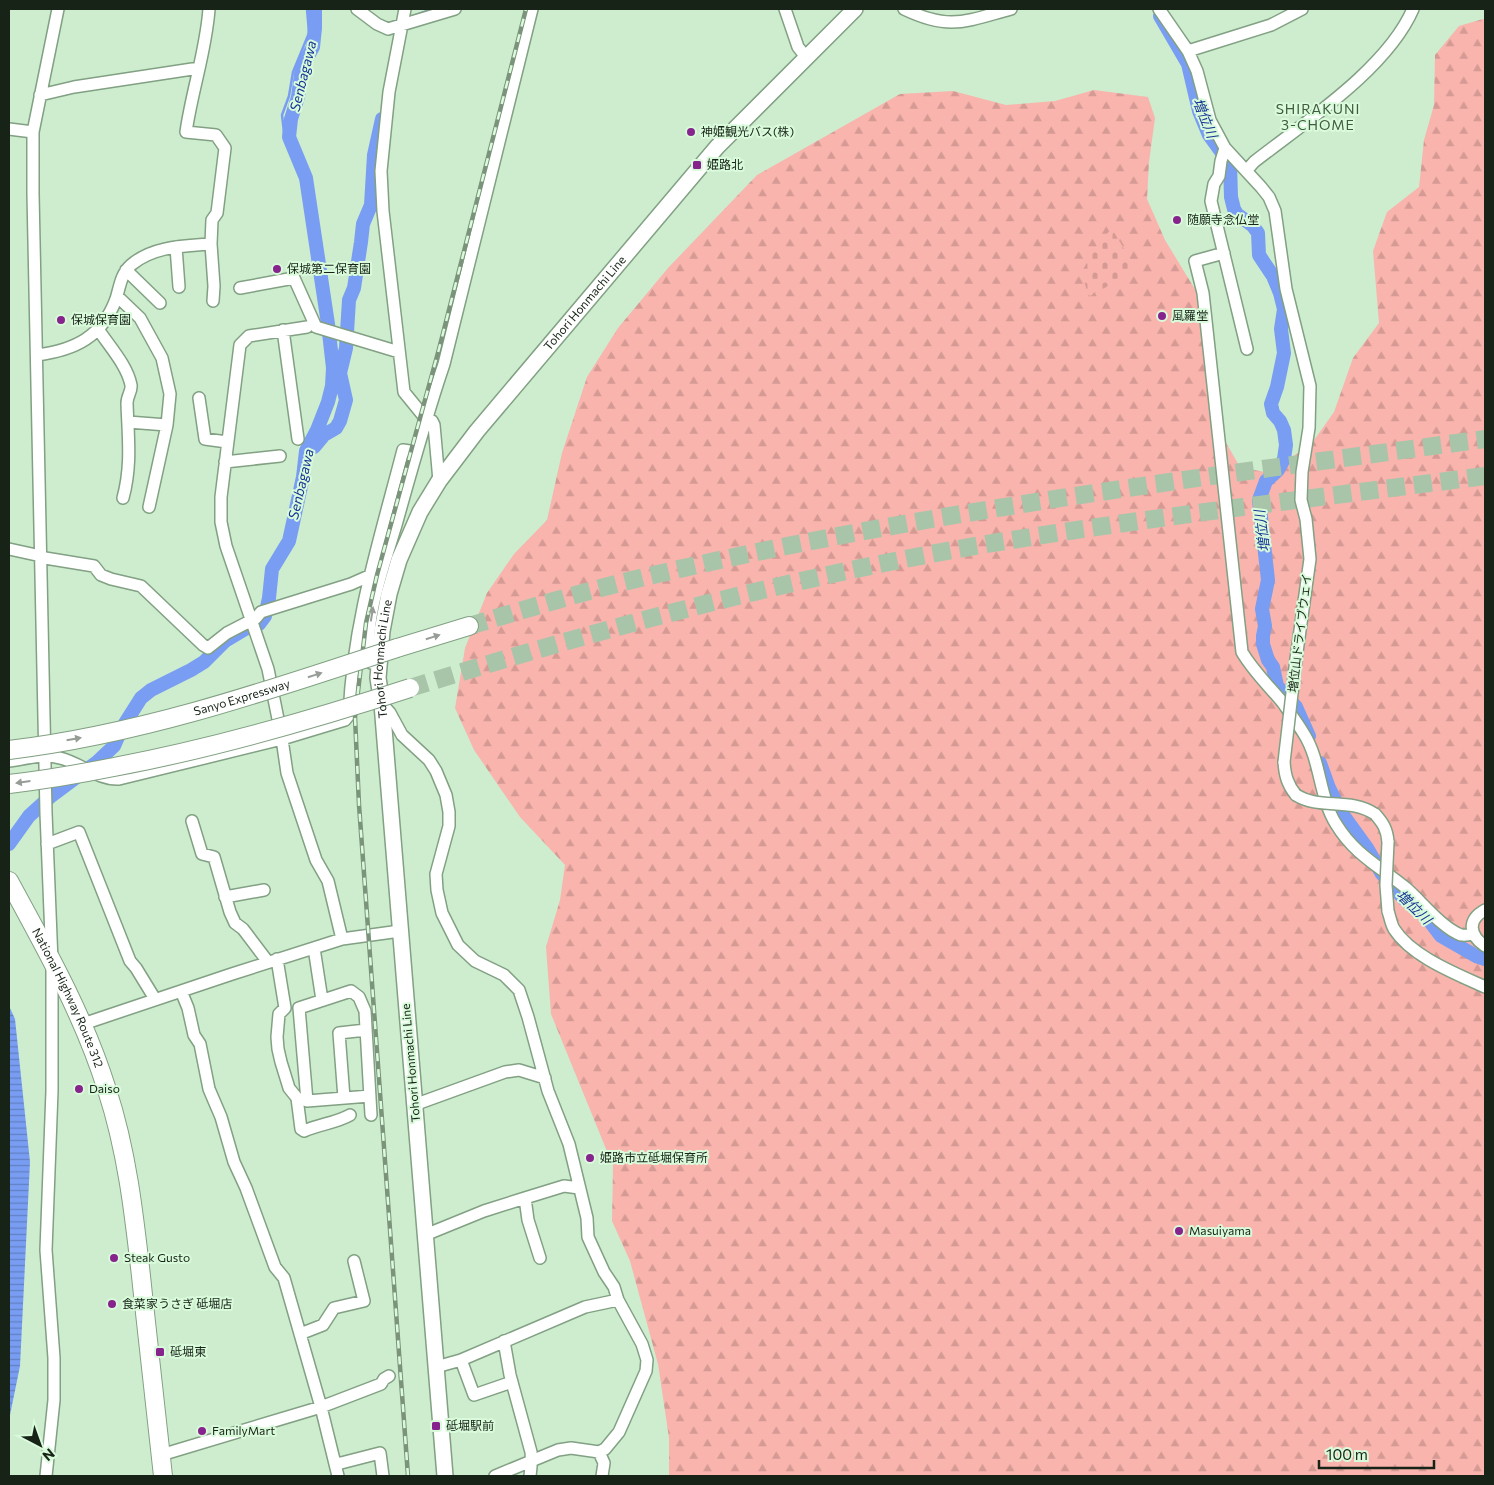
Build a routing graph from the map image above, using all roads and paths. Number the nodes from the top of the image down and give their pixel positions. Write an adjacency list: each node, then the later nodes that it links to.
1 (58, 9): 18 (street)
2 (209, 9): 17 (street)
3 (357, 9): 14 (street)
4 (405, 9): 14 (street)
5 (455, 9): 14 (street)
6 (532, 9): 39 (street)
7 (785, 9): 16 (street)
8 (855, 9): 16 (main road, Tohori Honmachi Line)
9 (1012, 9): 13 (street)
10 (1159, 9): 15 (street, 増位山ドライブウェイ)
11 (1302, 9): 15 (street)
12 (1413, 9): 22 (street)
13 (911, 10)
14 (401, 25): 36 (street)
15 (1188, 51): 21 (street, 増位山ドライブウェイ)
16 (806, 57): 47 (main road, Tohori Honmachi Line)
17 (199, 68): 18 (street); 23 (street)
18 (40, 95): 20 (street)
19 (9, 129): 20 (street)
20 (34, 132): 37 (street)
21 (1225, 148): 22 (street, 増位山ドライブウェイ); 25 (street)
22 (1247, 170): 76 (street, 増位山ドライブウェイ, bridge)
23 (211, 244): 24 (street); 30 (street)
24 (176, 247): 26 (street); 27 (street)
25 (1224, 253): 35 (street); 70 (street)
26 (126, 270): 29 (street); 31 (street)
27 (179, 288)
28 (240, 288): 32 (street)
29 (117, 296): 33 (street); 41 (street)
30 (213, 301)
31 (160, 303)
32 (312, 327): 34 (street); 36 (street)
33 (98, 329): 37 (street); 40 (street)
34 (283, 330): 42 (street); 43 (street)
35 (1247, 348)
36 (399, 352): 39 (street)
37 (37, 354): 51 (street)
38 (199, 398): 43 (street)
39 (426, 419): 44 (street); 47 (street)
40 (128, 422): 41 (street); 48 (street)
41 (168, 425): 49 (street)
42 (298, 439)
43 (227, 442): 46 (street)
44 (416, 452): 52 (street); 55 (street, one-way to 44)
45 (280, 456): 46 (street)
46 (225, 462): 53 (street)
47 (439, 481): 55 (main road, Tohori Honmachi Line)
48 (123, 498)
49 (149, 507)
50 (9, 549): 51 (street)
51 (41, 556): 53 (street); 60 (street)
52 (369, 576): 53 (street); 58 (street)
53 (250, 620): 58 (street)
54 (469, 626): 59 (highway, Sanyo Expressway, one-way to 54, bridge)
55 (378, 678): 57 (main road, Tohori Honmachi Line)
56 (410, 688): 62 (highway, one-way to 62, bridge)
57 (382, 704): 69 (main road, Tohori Honmachi Line); 82 (street)
58 (282, 739): 60 (street, bridge); 71 (street)
59 (9, 750)
60 (45, 756): 61 (street); 64 (street)
61 (9, 761)
62 (9, 784)
63 (192, 821): 67 (street)
64 (47, 844): 75 (street); 78 (street)
65 (9, 881): 75 (highway, National Highway Route 312)
66 (264, 890): 67 (street)
67 (226, 897): 74 (street)
68 (1485, 910): 70 (street)
69 (400, 931): 71 (street); 85 (main road, Tohori Honmachi Line)
70 (1473, 934): 72 (street)
71 (342, 939): 73 (street)
72 (1485, 946)
73 (314, 948): 74 (street); 79 (street)
74 (273, 961): 77 (street); 86 (street)
75 (52, 962): 80 (highway, National Highway Route 312); 105 (street)
76 (1485, 987)
77 (181, 991): 78 (street); 94 (street)
78 (155, 999): 80 (street)
79 (322, 1000): 81 (street); 84 (street)
80 (83, 1024): 102 (highway, National Highway Route 312)
81 (366, 1030): 83 (street); 84 (street)
82 (544, 1078): 85 (street); 88 (street)
83 (370, 1096): 84 (street); 87 (street)
84 (344, 1098)
85 (414, 1105): 90 (main road, Tohori Honmachi Line)
86 (350, 1115)
87 (372, 1115)
88 (579, 1188): 89 (street); 93 (street)
89 (525, 1198): 90 (street); 91 (street)
90 (425, 1235): 97 (main road, Tohori Honmachi Line)
91 (540, 1258)
92 (354, 1261): 94 (street)
93 (618, 1300): 95 (street); 101 (street)
94 (300, 1334): 100 (street)
95 (504, 1341): 96 (street); 99 (street)
96 (461, 1360): 97 (street); 99 (street)
97 (436, 1367): 109 (main road, Tohori Honmachi Line)
98 (390, 1376): 100 (street)
99 (512, 1382): 103 (street)
100 (321, 1407): 102 (street); 104 (street)
101 (600, 1452): 103 (street); 112 (street)
102 (161, 1455): 106 (highway, National Highway Route 312)
103 (532, 1462): 110 (street); 111 (street)
104 (334, 1463): 107 (street); 108 (street)
105 (46, 1476)
106 (164, 1476)
107 (338, 1476)
108 (383, 1476)
109 (445, 1476)
110 (495, 1476)
111 (530, 1476)
112 (602, 1476)

